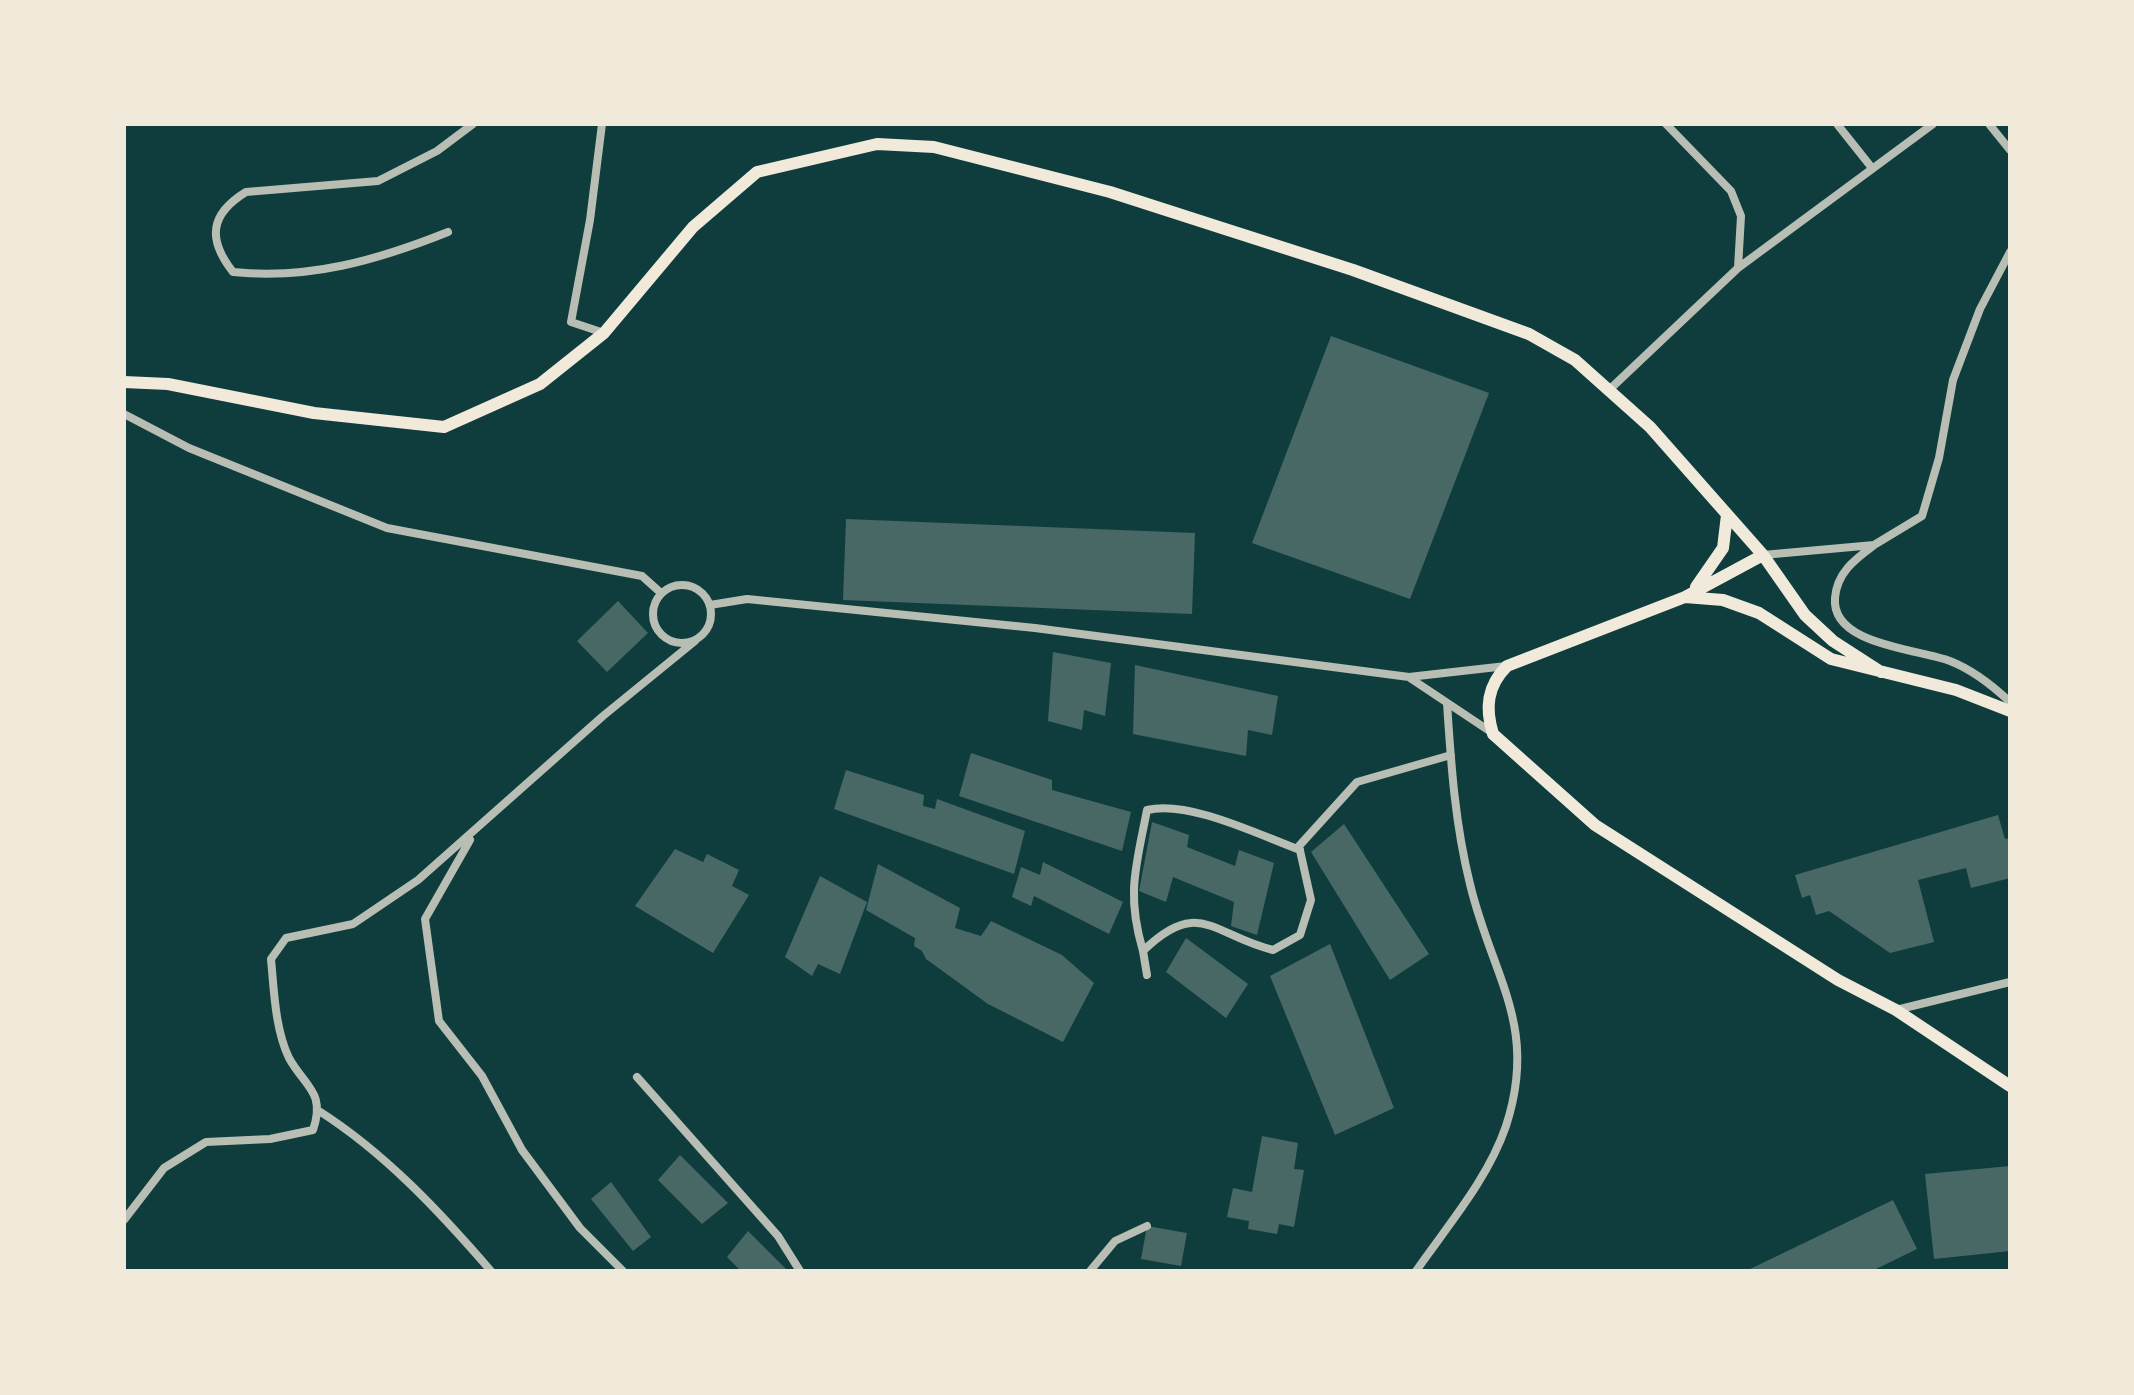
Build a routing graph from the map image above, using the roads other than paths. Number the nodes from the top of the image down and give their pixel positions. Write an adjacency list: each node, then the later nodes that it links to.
1 (473, 124): 9 (street)
2 (602, 124): 12 (street)
3 (1666, 124): 11 (street)
4 (1837, 124): 8 (street)
5 (1933, 124): 8 (street)
6 (1989, 124): 7 (street)
7 (2010, 150)
8 (1872, 168): 11 (street)
9 (448, 232)
10 (2010, 252): 17 (street)
11 (1738, 268): 14 (street)
12 (604, 333): 13 (main road); 14 (main road)
13 (124, 382)
14 (1609, 390): 16 (main road)
15 (124, 414): 19 (street)
16 (1727, 515): 18 (main road); 20 (main road)
17 (1874, 545): 18 (street); 26 (street)
18 (1763, 555): 20 (main road); 24 (main road)
19 (661, 593): 21 (street); 22 (street)
20 (1685, 597): 23 (main road); 24 (main road)
21 (710, 605): 22 (street); 25 (street)
22 (695, 641): 31 (street)
23 (1507, 666): 25 (street); 29 (main road)
24 (1881, 672): 28 (main road)
25 (1409, 677): 27 (street)
26 (2010, 702)
27 (1447, 703): 29 (street); 30 (street)
28 (2010, 711)
29 (1493, 734): 36 (main road)
30 (1451, 755): 32 (street); 46 (street)
31 (472, 835): 39 (street); 43 (street)
32 (1300, 850): 33 (street); 33 (street)
33 (1143, 951): 34 (street)
34 (1147, 975)
35 (2010, 982): 36 (street)
36 (1896, 1010): 38 (main road)
37 (637, 1077): 44 (street)
38 (2010, 1086)
39 (319, 1111): 40 (street); 42 (street)
40 (124, 1220)
41 (1147, 1226): 45 (street)
42 (491, 1271)
43 (623, 1271)
44 (800, 1271)
45 (1090, 1271)
46 (1416, 1271)

